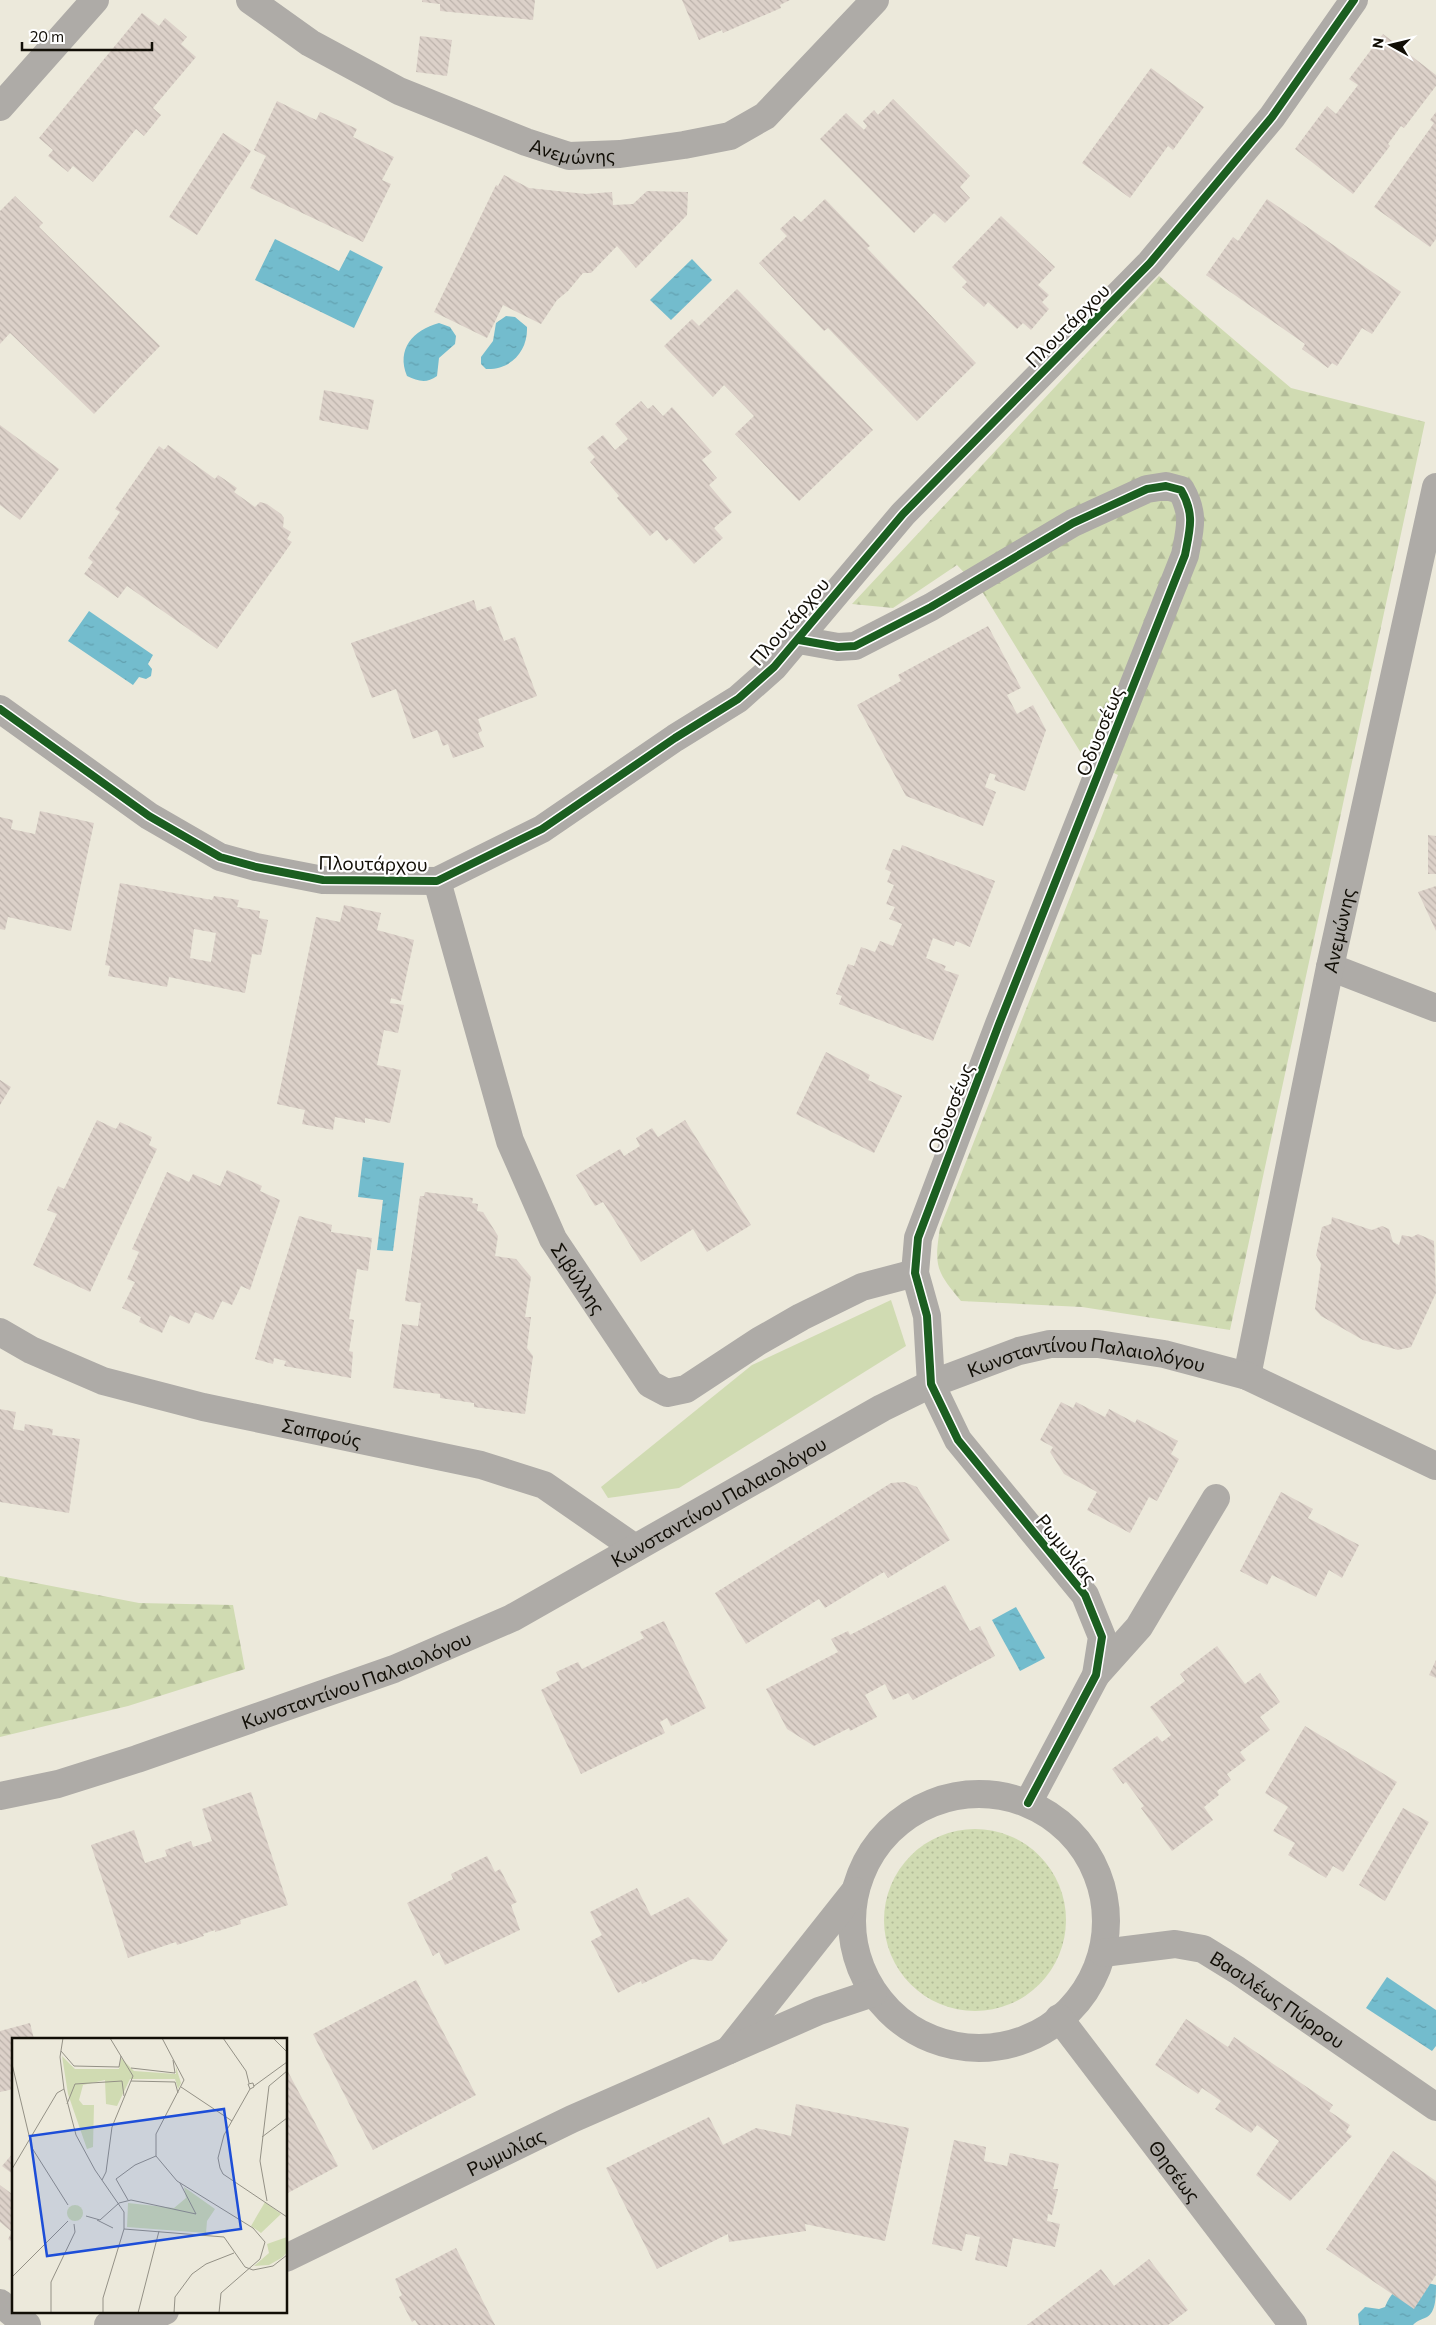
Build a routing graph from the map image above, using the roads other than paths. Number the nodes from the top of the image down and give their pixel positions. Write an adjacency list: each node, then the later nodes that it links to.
1 (94, 0): 5 (street)
2 (250, 0): 3 (street, Ανεμώνης)
3 (875, 0)
4 (1354, 0): 7 (street, Πλουτάρχου)
5 (0, 106)
6 (1436, 487): 10 (street, Ανεμώνης)
7 (799, 640): 9 (street, Πλουτάρχου); 12 (street, Οδυσσέως)
8 (0, 709): 9 (street, Πλουτάρχου)
9 (437, 881): 12 (street, Σιβύλλης)
10 (1330, 967): 11 (street); 14 (street, Ανεμώνης)
11 (1436, 1008)
12 (915, 1273): 15 (street, Οδυσσέως)
13 (0, 1332): 18 (street, Σαπφούς)
14 (1247, 1376): 15 (street, Κωνσταντίνου Παλαιολόγου); 16 (street, Κωνσταντίνου Παλαιολόγου)
15 (931, 1384): 18 (street, Κωνσταντίνου Παλαιολόγου); 19 (street, Ρωμυλίας)
16 (1436, 1466)
17 (1216, 1498): 19 (street)
18 (635, 1548): 20 (street, Κωνσταντίνου Παλαιολόγου)
19 (1096, 1675): 21 (street, Ρωμυλίας)
20 (0, 1796)
21 (1028, 1803): 22 (street); 23 (street)
22 (855, 1891): 24 (street); 26 (street, Ρωμυλίας)
23 (1103, 1953): 25 (street); 27 (street, Βασιλέως Πύρρου)
24 (874, 1993): 25 (street); 26 (street, Ρωμυλίας)
25 (1059, 2018): 33 (street, Θησέως)
26 (727, 2053): 28 (street, Ρωμυλίας)
27 (1436, 2108)
28 (288, 2257)
29 (0, 2303): 31 (street)
30 (163, 2312): 32 (street)
31 (27, 2325)
32 (108, 2325)
33 (1293, 2325)

